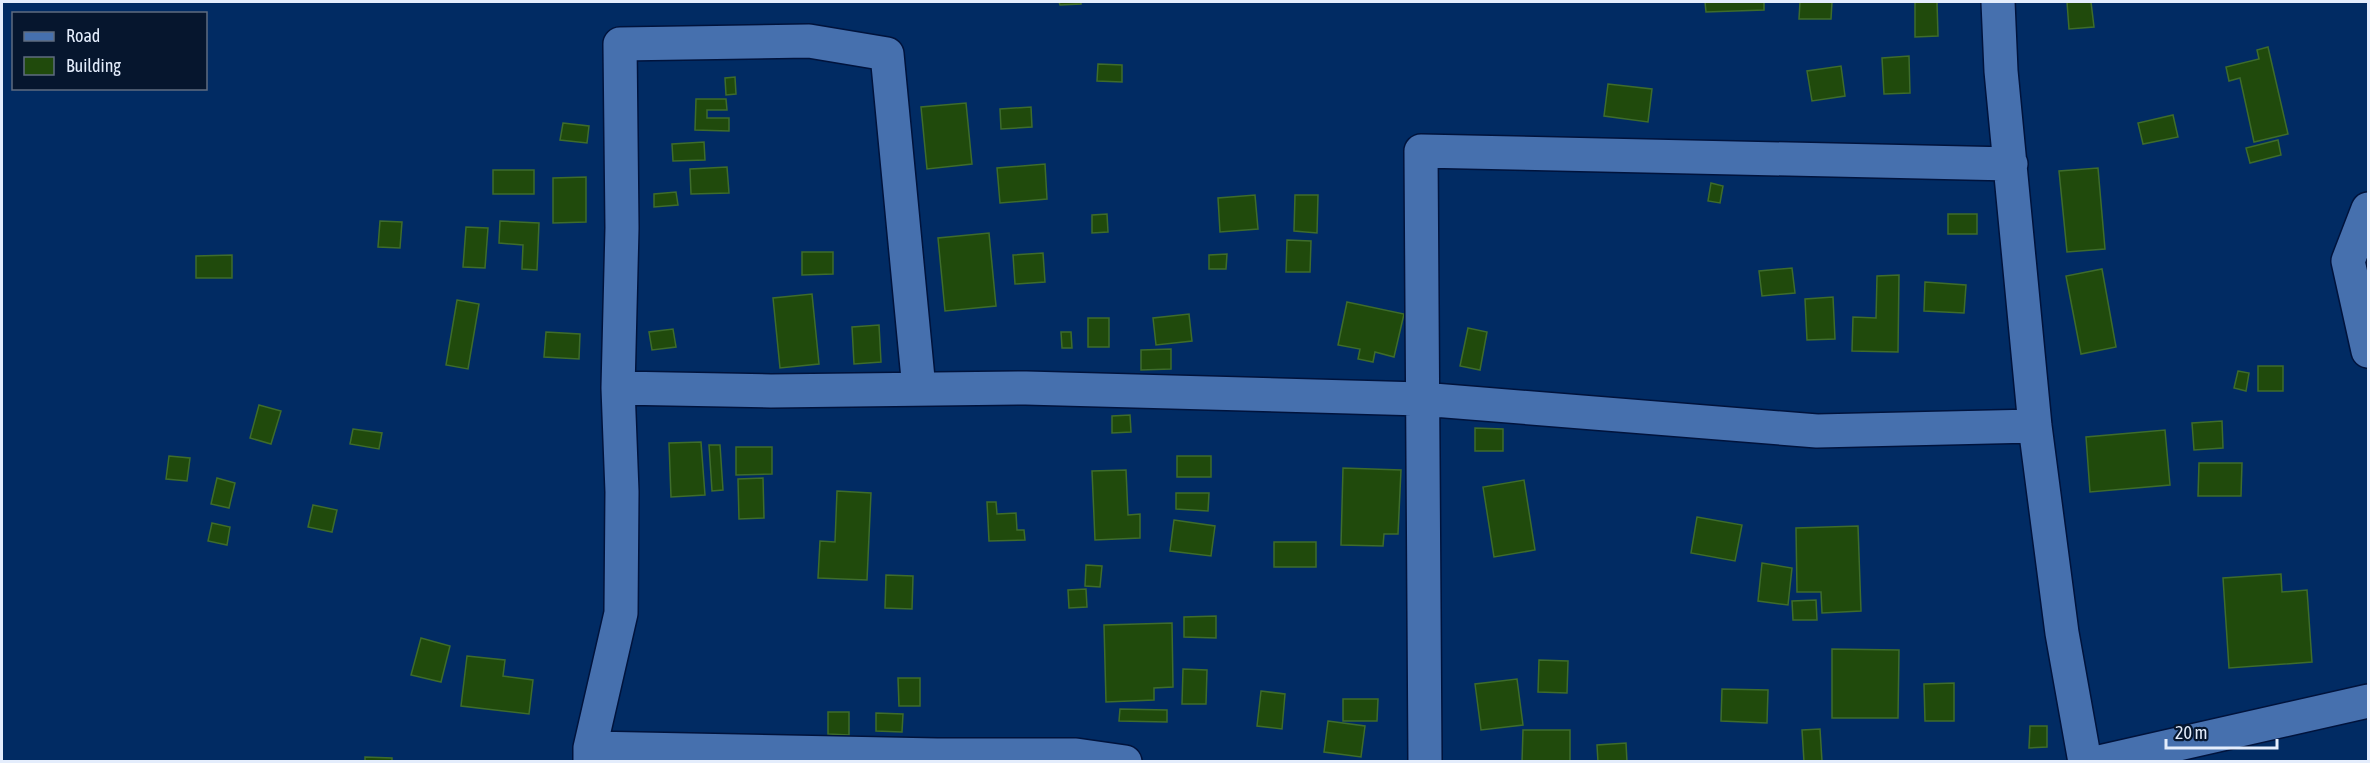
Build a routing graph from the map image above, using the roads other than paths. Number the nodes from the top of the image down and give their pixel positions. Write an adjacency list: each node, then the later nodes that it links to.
1 (1998, 2): 2 (street)
2 (2011, 164): 8 (street); 9 (street)
3 (2368, 209): 4 (street)
4 (2358, 260): 5 (street)
5 (2368, 351)
6 (618, 388): 7 (street); 7 (street); 11 (street)
7 (919, 388): 8 (street)
8 (1421, 399): 9 (street); 14 (street)
9 (2035, 426): 15 (street)
10 (2368, 701): 16 (street)
11 (590, 754): 12 (street)
12 (938, 758): 13 (street)
13 (1125, 762)
14 (1425, 762)
15 (2085, 762)
16 (2099, 762)

